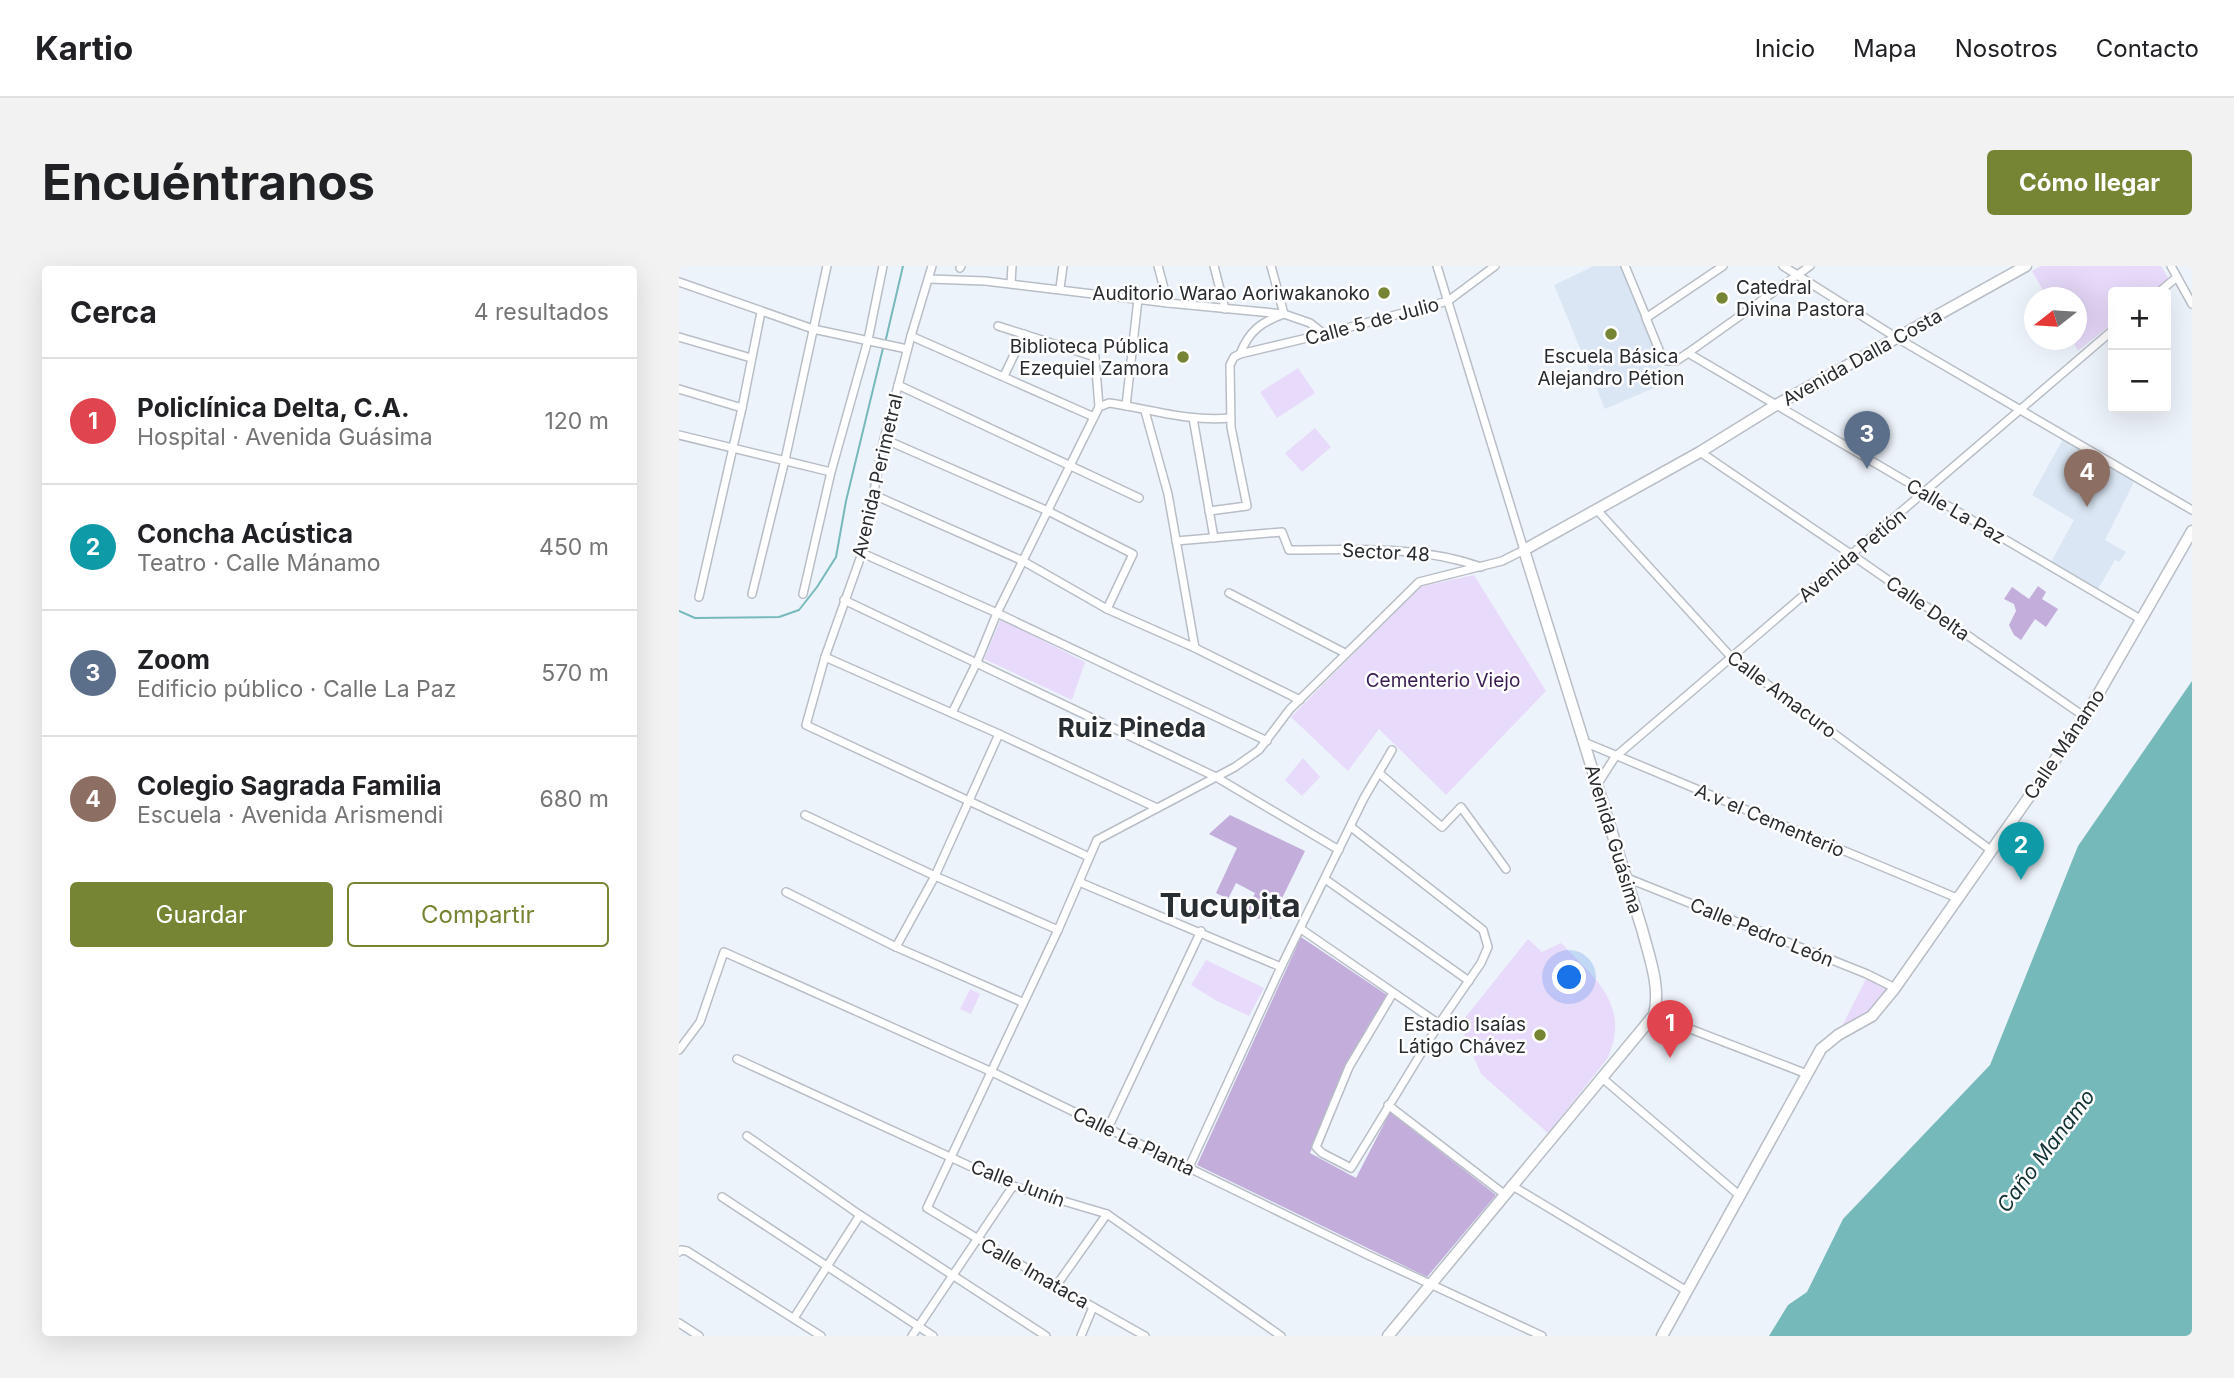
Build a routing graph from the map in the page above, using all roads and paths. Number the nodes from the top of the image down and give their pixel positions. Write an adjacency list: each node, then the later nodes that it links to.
1 (827, 266): 33 (street)
2 (883, 266): 40 (street)
3 (932, 266): 19 (street, Avenida Perimetral)
4 (1012, 266): 21 (street)
5 (1063, 266): 23 (street)
6 (1158, 266): 26 (street)
7 (1214, 266): 28 (street)
8 (1271, 266): 30 (street)
9 (1437, 266): 25 (street, Avenida Guásima)
10 (1495, 266): 25 (street, Calle 5 de Julio)
11 (1625, 266): 31 (street)
12 (1723, 266): 31 (street)
13 (1783, 266): 17 (street)
14 (1810, 266): 17 (street)
15 (2171, 266): 18 (street)
16 (2022, 267): 39 (main road, Avenida Dalla Costa)
17 (1798, 274): 39 (street); 42 (street)
18 (2177, 277): 22 (street); 27 (street)
19 (929, 279): 21 (street); 37 (street, Avenida Perimetral)
20 (679, 282): 29 (street)
21 (1010, 283): 23 (street)
22 (2165, 287)
23 (1060, 289): 24 (street)
24 (1138, 299): 26 (street); 49 (street)
25 (1448, 301): 35 (street, Calle 5 de Julio); 75 (street, Avenida Guásima)
26 (1167, 303): 28 (street)
27 (2192, 304)
28 (1224, 309): 30 (street)
29 (761, 312): 33 (street); 44 (street)
30 (1284, 314): 35 (street); 43 (street)
31 (1646, 318): 42 (street)
32 (998, 326): 34 (street)
33 (813, 328): 40 (street); 62 (street)
34 (1024, 334): 45 (street); 50 (street)
35 (1324, 334): 43 (street, Calle 5 de Julio)
36 (2108, 334): 52 (street, Avenida Petión)
37 (911, 336): 41 (street, Avenida Perimetral); 45 (street)
38 (679, 337): 44 (street)
39 (1897, 338): 48 (main road, Avenida Dalla Costa); 52 (street)
40 (872, 341): 41 (street); 64 (street)
41 (907, 349): 46 (street, Avenida Perimetral)
42 (1688, 353): 48 (street, Calle La Paz)
43 (1240, 354): 56 (street)
44 (751, 358): 51 (street)
45 (1004, 376): 54 (street)
46 (898, 385): 58 (street, Avenida Perimetral); 63 (street)
47 (679, 390): 51 (street)
48 (1776, 405): 61 (main road, Avenida Dalla Costa); 65 (street, Calle La Paz)
49 (1126, 406): 50 (street); 53 (street)
50 (1099, 407): 54 (street)
51 (742, 408): 60 (street)
52 (2020, 409): 65 (street, Avenida Petión); 69 (street)
53 (1145, 411): 55 (street); 74 (street)
54 (1094, 417): 63 (street)
55 (1193, 418): 56 (street); 71 (street)
56 (1230, 418): 71 (street)
57 (680, 435): 59 (street); 60 (street)
58 (884, 439): 66 (street, Avenida Perimetral); 70 (street)
59 (679, 445)
60 (733, 449): 62 (street); 83 (street)
61 (1700, 452): 68 (main road, Avenida Dalla Costa); 77 (street, Calle Delta)
62 (785, 460): 64 (street); 81 (street)
63 (1070, 466): 67 (street); 70 (street)
64 (831, 472): 82 (street)
65 (1926, 493): 77 (street, Avenida Petión); 87 (street, Calle La Paz)
66 (874, 495): 76 (street, Avenida Perimetral); 78 (street)
67 (1139, 498)
68 (1597, 510): 75 (main road, Avenida Dalla Costa); 91 (street, Calle Amacuro)
69 (2192, 510)
70 (1048, 511): 78 (street); 85 (street)
71 (1209, 511): 73 (street)
72 (2192, 531): 87 (main road, Calle Mánamo)
73 (1214, 538): 74 (street); 79 (street, Sector 48)
74 (1176, 541): 88 (street)
75 (1524, 550): 79 (street); 98 (main road, Avenida Guásima)
76 (862, 552): 84 (street, Avenida Perimetral); 86 (street)
77 (1852, 555): 91 (street, Avenida Petión); 95 (street, Calle Delta)
78 (1023, 561): 85 (street); 86 (street)
79 (1481, 567): 89 (street)
80 (1229, 593): 89 (street)
81 (752, 594)
82 (803, 594)
83 (699, 597)
84 (844, 600): 90 (street, Avenida Perimetral); 92 (street)
85 (1107, 609): 88 (street)
86 (997, 613): 92 (street); 97 (street)
87 (2142, 620): 95 (main road, Calle Mánamo)
88 (1195, 648): 93 (street)
89 (1345, 653): 93 (street)
90 (825, 657): 94 (street); 104 (street, Avenida Perimetral)
91 (1732, 658): 100 (street, Avenida Petión); 109 (street, Calle Amacuro)
92 (977, 662): 94 (street); 102 (street)
93 (1300, 700): 97 (street)
94 (952, 713): 96 (street)
95 (2085, 717): 109 (main road, Calle Mánamo)
96 (999, 734): 104 (street); 105 (street)
97 (1267, 741): 102 (street)
98 (1584, 742): 100 (street, A.v el Cementerio); 103 (main road, Avenida Guásima)
99 (1392, 750): 101 (street)
100 (1615, 757): 103 (street, Avenida Petión); 117 (street, A.v el Cementerio)
101 (1378, 773): 107 (street); 111 (street)
102 (1216, 777): 105 (street); 108 (street)
103 (1597, 785): 113 (main road, Avenida Guásima)
104 (969, 800): 110 (street); 112 (street)
105 (1157, 808): 110 (street)
106 (805, 815): 112 (street)
107 (1351, 827): 108 (street); 123 (street)
108 (1339, 850): 114 (street)
109 (1992, 851): 117 (main road, Calle Mánamo)
110 (1089, 857): 115 (street)
111 (1506, 869)
112 (935, 876): 119 (street); 121 (street)
113 (1627, 878): 124 (street, Calle Pedro León); 127 (main road, Avenida Guásima)
114 (1325, 879): 118 (street); 123 (street)
115 (1079, 882): 119 (street); 120 (street)
116 (786, 891): 121 (street)
117 (1957, 898): 124 (main road, Calle Mánamo)
118 (1301, 929): 122 (street); 125 (street)
119 (1058, 930): 126 (street)
120 (1201, 932): 122 (street); 135 (street)
121 (896, 947): 126 (street)
122 (1281, 967): 138 (street)
123 (1469, 981): 128 (street)
124 (1895, 988): 132 (main road, Calle Mánamo)
125 (1393, 993): 128 (street); 134 (street)
126 (1022, 1002): 131 (street)
127 (1654, 1015): 132 (street); 133 (main road)
128 (1439, 1024): 134 (street)
129 (679, 1050): 131 (street, Calle La Planta)
130 (737, 1059): 137 (street, Calle Junín)
131 (992, 1072): 135 (street, Calle La Planta); 137 (street)
132 (1807, 1074): 141 (main road)
133 (1601, 1077): 140 (main road); 141 (street)
134 (1388, 1105): 140 (street)
135 (1108, 1128): 138 (street, Calle La Planta)
136 (747, 1136): 144 (street)
137 (952, 1157): 139 (street, Calle Junín); 145 (street, Calle Imataca)
138 (1189, 1167): 149 (street, Calle La Planta)
139 (1013, 1186): 143 (street, Calle Junín); 145 (street)
140 (1508, 1190): 149 (main road); 151 (street)
141 (1739, 1195): 151 (main road)
142 (722, 1197): 147 (street)
143 (1107, 1214): 150 (street); 163 (street, Calle Junín)
144 (860, 1215): 147 (street); 148 (street)
145 (978, 1240): 148 (street); 150 (street, Calle Imataca)
146 (679, 1252): 153 (street)
147 (826, 1266): 153 (street); 155 (street)
148 (953, 1276): 155 (street); 160 (street)
149 (1431, 1284): 164 (main road); 165 (street, Calle La Planta)
150 (1056, 1286): 152 (street, Calle Imataca)
151 (1687, 1291): 166 (main road)
152 (1093, 1307): 161 (street); 162 (street, Calle Imataca)
153 (794, 1318): 157 (street)
154 (679, 1322): 156 (street)
155 (918, 1326): 158 (street); 159 (street)
156 (699, 1336)
157 (821, 1336)
158 (912, 1336)
159 (933, 1336)
160 (1046, 1336)
161 (1081, 1336)
162 (1145, 1336)
163 (1281, 1336)
164 (1388, 1336)
165 (1542, 1336)
166 (1662, 1336)

